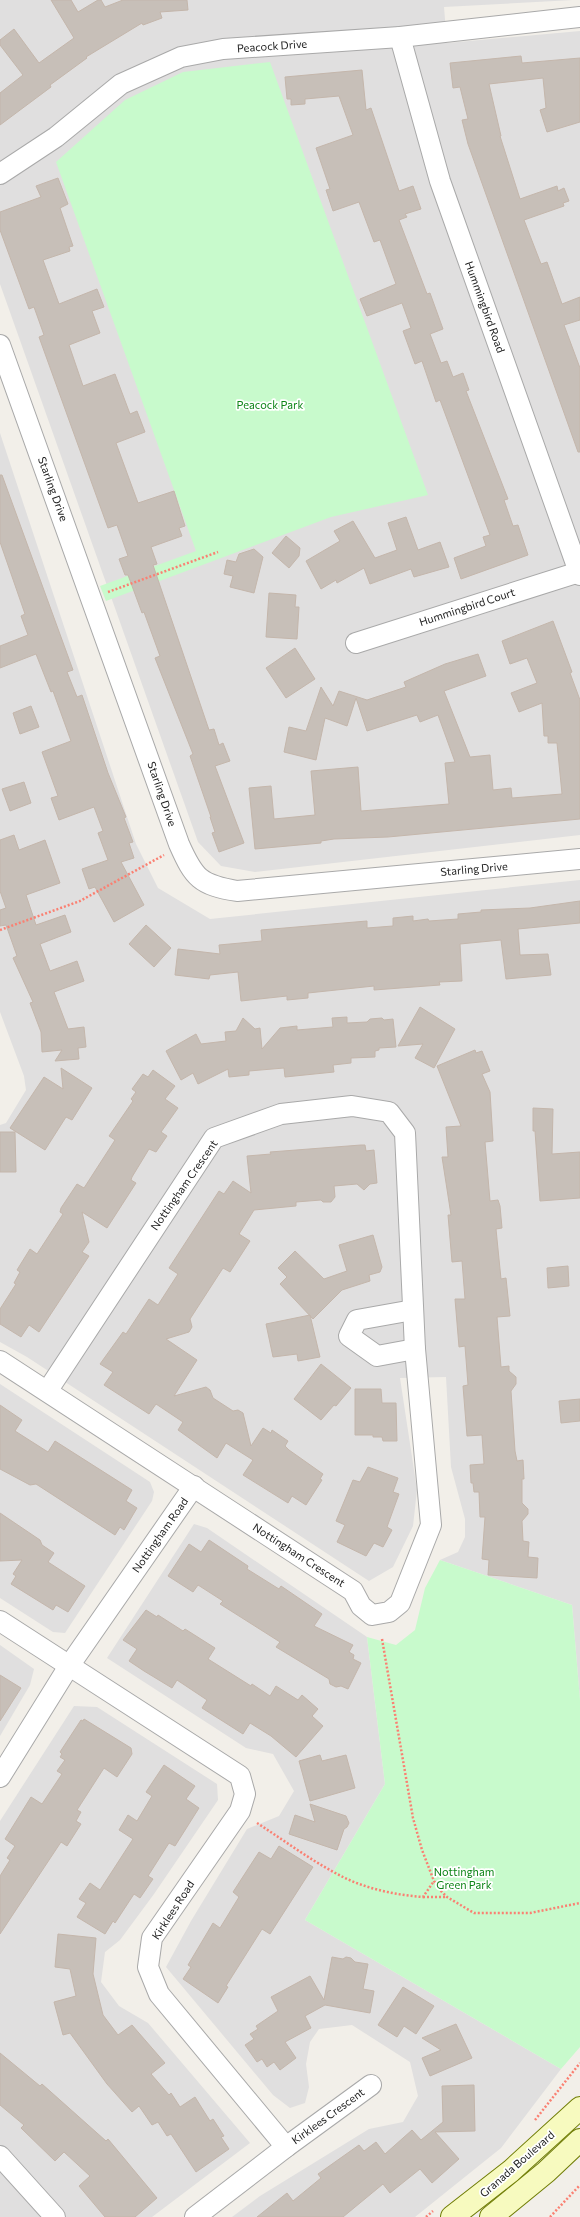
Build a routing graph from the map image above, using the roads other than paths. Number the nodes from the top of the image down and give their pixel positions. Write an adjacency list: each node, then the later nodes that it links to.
1 (580, 17): 2 (street, Peacock Drive)
2 (400, 37): 3 (street, Peacock Drive); 5 (street, Hummingbird Road)
3 (0, 174)
4 (0, 345): 7 (street, Starling Drive)
5 (579, 573): 6 (street, Hummingbird Court)
6 (356, 643)
7 (580, 859)
8 (413, 1310): 9 (street, Nottingham Crescent); 9 (street); 11 (street, Nottingham Crescent)
9 (415, 1349): 12 (street, Nottingham Crescent)
10 (0, 1361): 11 (street, Nottingham Road)
11 (48, 1390): 12 (street, Nottingham Road)
12 (194, 1486): 14 (street, Nottingham Road)
13 (0, 1621): 14 (street, Kirklees Road)
14 (69, 1666): 15 (street, Nottingham Road); 19 (street, Kirklees Road)
15 (0, 1777)
16 (371, 2085): 19 (street, Kirklees Crescent)
17 (580, 2108): 21 (main road, Granada Boulevard)
18 (580, 2140): 24 (main road)
19 (286, 2147): 23 (street)
20 (0, 2156): 22 (street)
21 (445, 2212)
22 (55, 2217)
23 (195, 2217)
24 (491, 2217)

